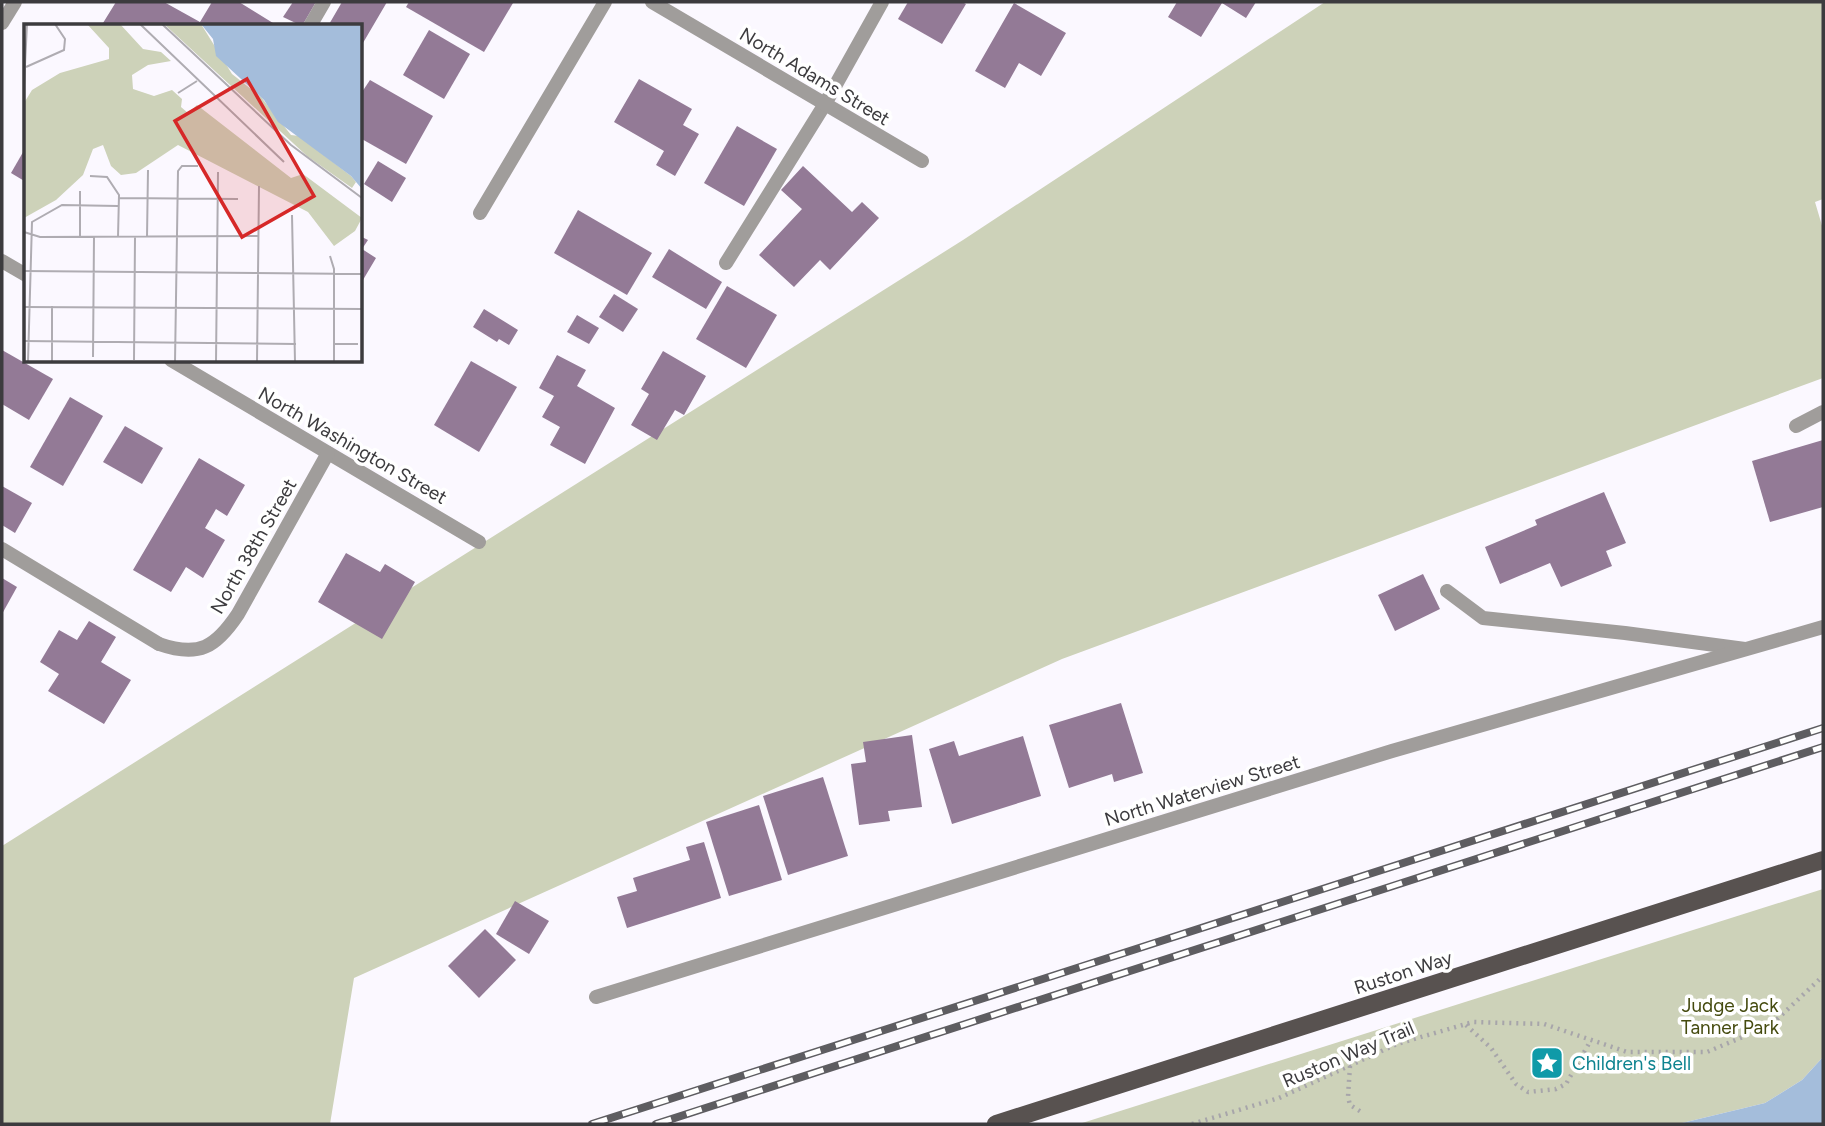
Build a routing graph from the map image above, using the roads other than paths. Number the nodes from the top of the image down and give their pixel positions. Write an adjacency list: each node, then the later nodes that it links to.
1 (15, 2): 6 (street)
2 (324, 2): 7 (street)
3 (605, 2): 10 (street)
4 (652, 2): 8 (street, North Adams Street)
5 (882, 2): 8 (street)
6 (2, 23)
7 (311, 24)
8 (825, 104): 9 (street, North Adams Street); 12 (street)
9 (922, 162)
10 (481, 213)
11 (2, 261): 13 (street)
12 (726, 263)
13 (24, 274)
14 (174, 362): 17 (street, North Washington Street)
15 (1823, 412): 16 (street)
16 (1796, 426)
17 (328, 453): 18 (street, North Washington Street); 19 (street, North 38th Street)
18 (479, 542)
19 (2, 550)
20 (1447, 592): 22 (street)
21 (1823, 627): 22 (street, North Waterview Street)
22 (1746, 649): 24 (street, North Waterview Street)
23 (1823, 860): 25 (main road, Ruston Way)
24 (596, 997)
25 (996, 1124)

